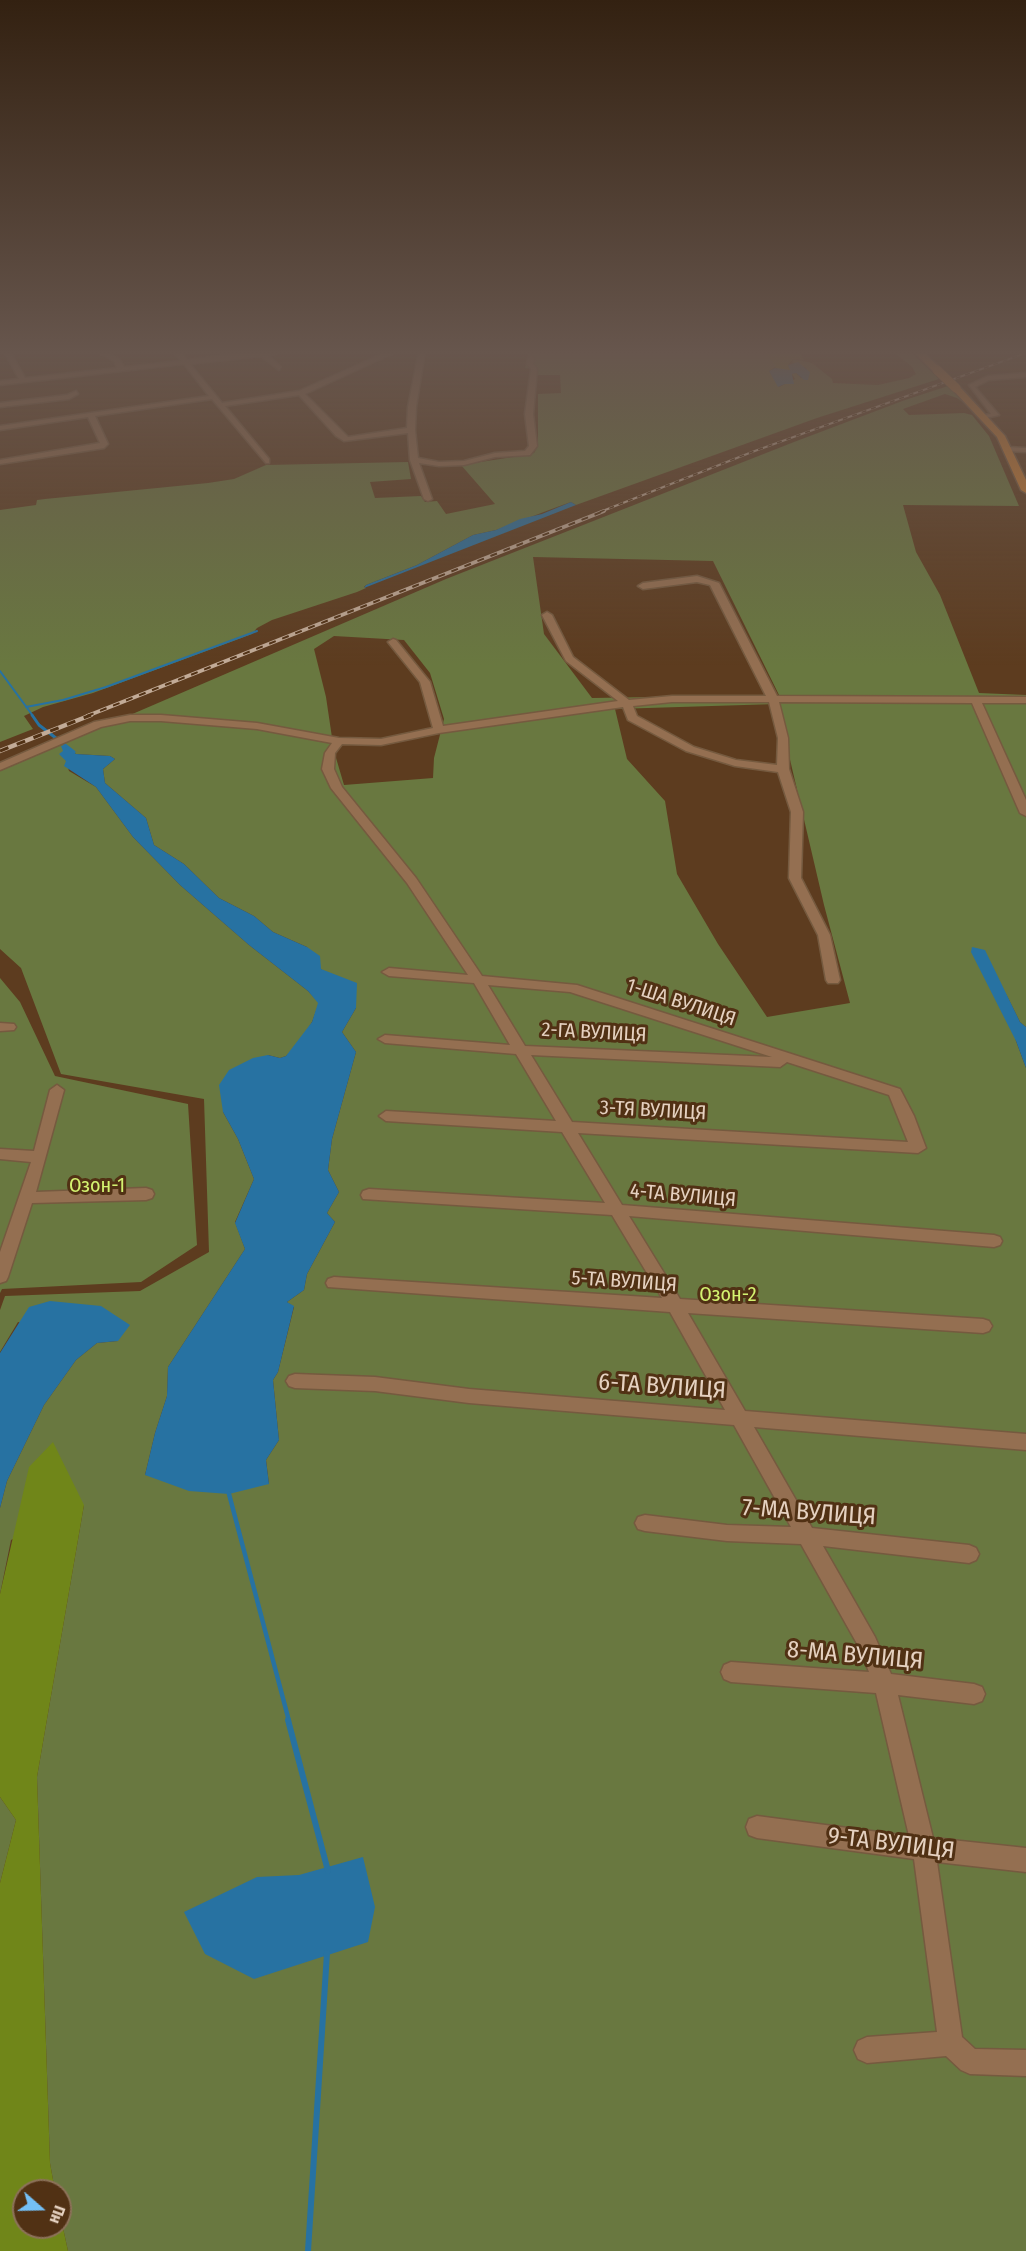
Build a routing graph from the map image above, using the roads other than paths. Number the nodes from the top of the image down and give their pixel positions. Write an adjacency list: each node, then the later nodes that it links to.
1 (38, 456): 8 (street)
2 (262, 456): 7 (street)
3 (414, 456): 6 (street)
4 (491, 456): 6 (street)
5 (1010, 456): 9 (highway)
6 (414, 460): 10 (street)
7 (266, 461)
8 (0, 462)
9 (1026, 490)
10 (428, 499)
11 (642, 586): 14 (street)
12 (547, 615): 17 (street)
13 (393, 642): 18 (street)
14 (772, 699): 15 (street); 17 (street); 21 (street)
15 (975, 699): 16 (street); 22 (street)
16 (1026, 700)
17 (627, 703): 18 (street); 21 (street)
18 (439, 730): 19 (street)
19 (339, 741): 20 (street); 25 (street)
20 (0, 767)
21 (783, 770): 24 (street)
22 (1026, 813)
23 (389, 972): 25 (street, 1-ША ВУЛИЦЯ)
24 (833, 980)
25 (479, 981): 27 (street); 28 (street, 1-ША ВУЛИЦЯ)
26 (385, 1039): 27 (street, 2-ГА ВУЛИЦЯ)
27 (520, 1050): 28 (street, 2-ГА ВУЛИЦЯ); 31 (street)
28 (802, 1063): 32 (street, 1-ША ВУЛИЦЯ)
29 (57, 1090): 34 (street)
30 (386, 1116): 31 (street, 3-ТЯ ВУЛИЦЯ)
31 (566, 1127): 32 (street, 3-ТЯ ВУЛИЦЯ); 38 (street)
32 (918, 1148)
33 (0, 1154): 34 (street)
34 (40, 1157): 37 (street)
35 (146, 1194): 37 (street)
36 (369, 1195): 38 (street, 4-ТА ВУЛИЦЯ)
37 (26, 1198): 40 (street)
38 (617, 1211): 39 (street, 4-ТА ВУЛИЦЯ); 42 (street)
39 (994, 1240)
40 (0, 1276)
41 (334, 1283): 42 (street, 5-ТА ВУЛИЦЯ)
42 (675, 1306): 43 (street, 5-ТА ВУЛИЦЯ); 45 (street)
43 (983, 1326)
44 (295, 1381): 45 (street, 6-ТА ВУЛИЦЯ)
45 (737, 1416): 46 (street, 6-ТА ВУЛИЦЯ); 48 (street)
46 (1026, 1442)
47 (645, 1523): 48 (street, 7-МА ВУЛИЦЯ)
48 (806, 1536): 49 (street, 7-МА ВУЛИЦЯ); 51 (street)
49 (969, 1554)
50 (731, 1672): 51 (street, 8-МА ВУЛИЦЯ)
51 (884, 1683): 52 (street, 8-МА ВУЛИЦЯ); 54 (street)
52 (974, 1694)
53 (757, 1827): 54 (street, 9-ТА ВУЛИЦЯ)
54 (924, 1849): 55 (street, 9-ТА ВУЛИЦЯ); 56 (street)
55 (1026, 1860)
56 (951, 2043): 57 (street); 58 (street)
57 (867, 2049)
58 (1026, 2063)

